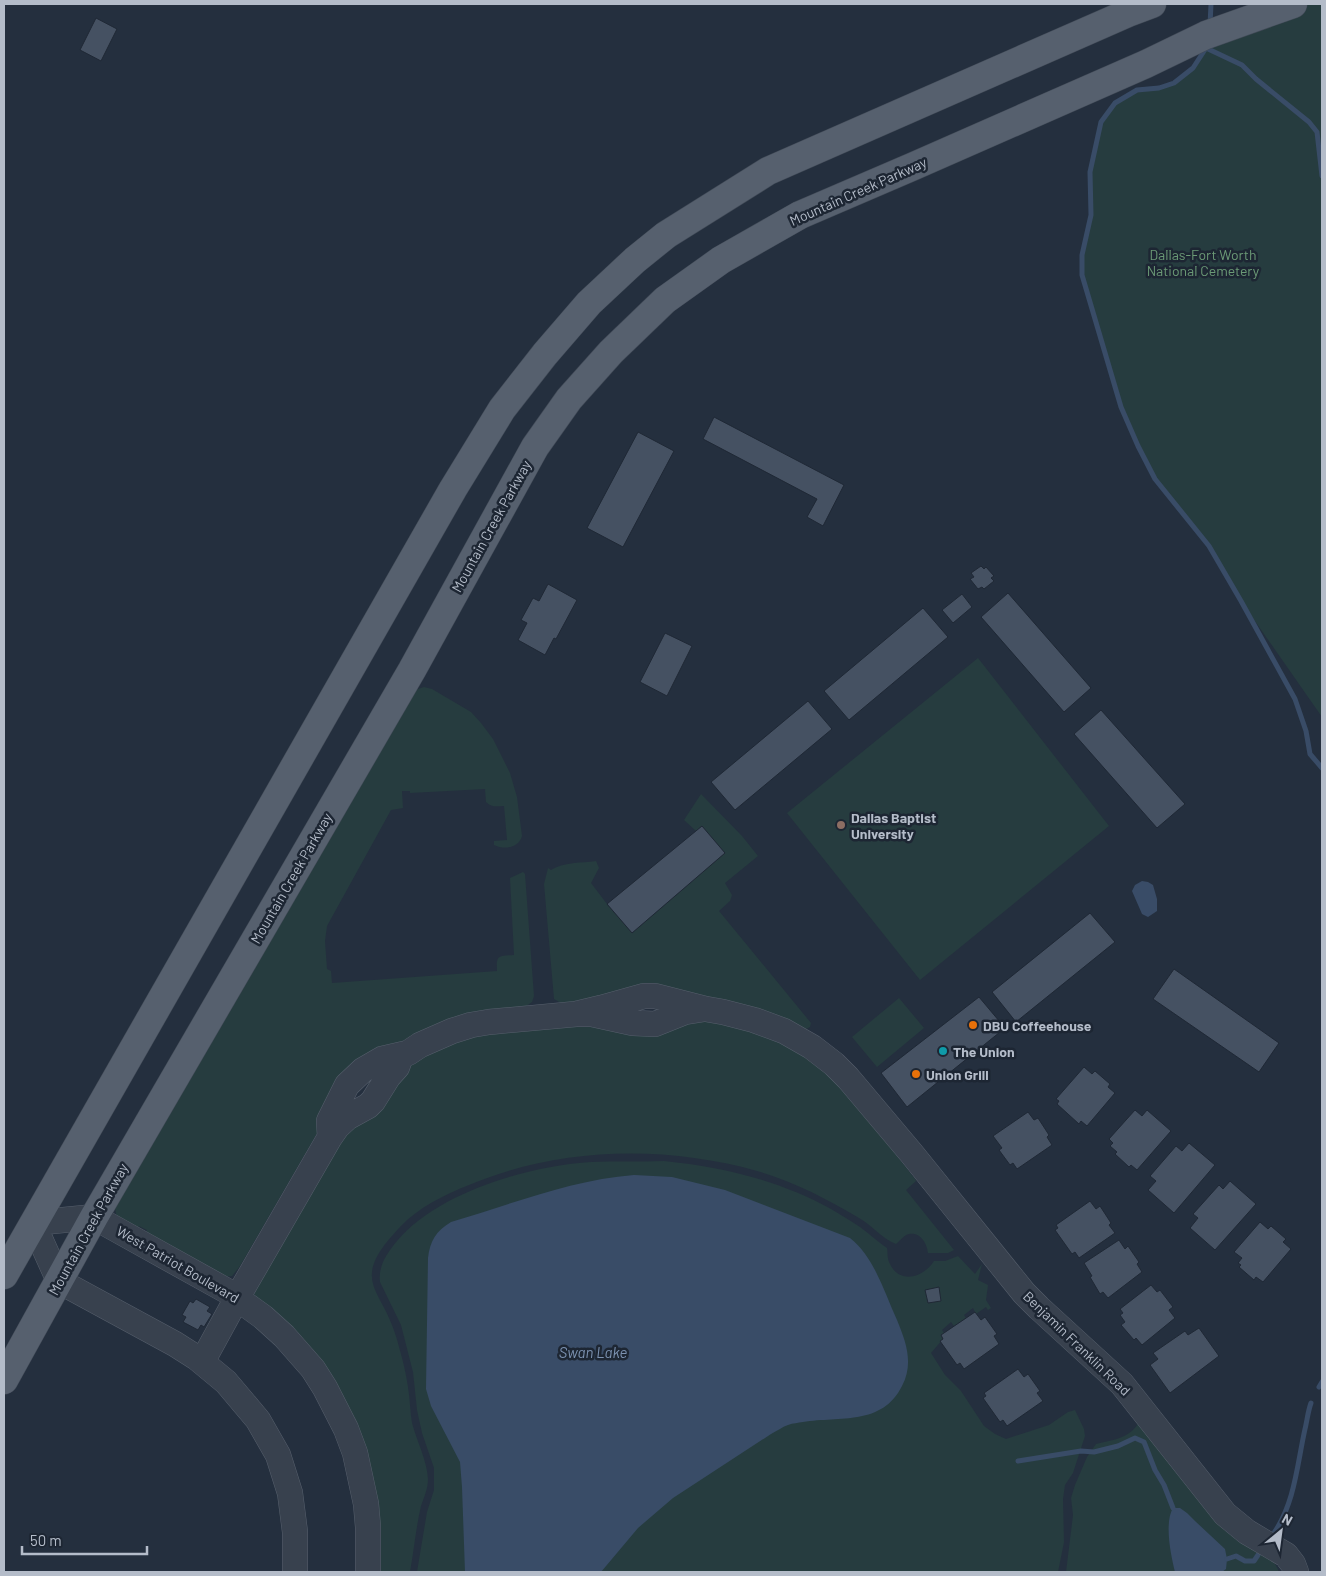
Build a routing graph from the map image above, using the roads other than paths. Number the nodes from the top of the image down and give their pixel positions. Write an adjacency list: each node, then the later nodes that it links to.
1 (1152, 4): 4 (main road)
2 (1293, 4): 3 (main road, Mountain Creek Parkway)
3 (94, 1217): 4 (street); 6 (main road, Mountain Creek Parkway); 7 (street, West Patriot Boulevard)
4 (33, 1223): 5 (main road); 6 (street)
5 (4, 1274)
6 (59, 1281): 8 (street); 9 (main road, Mountain Creek Parkway)
7 (237, 1298): 8 (street); 10 (street, Benjamin Franklin Road); 12 (street, West Patriot Boulevard)
8 (202, 1362): 11 (street)
9 (4, 1380)
10 (1295, 1568)
11 (295, 1572)
12 (368, 1572)

